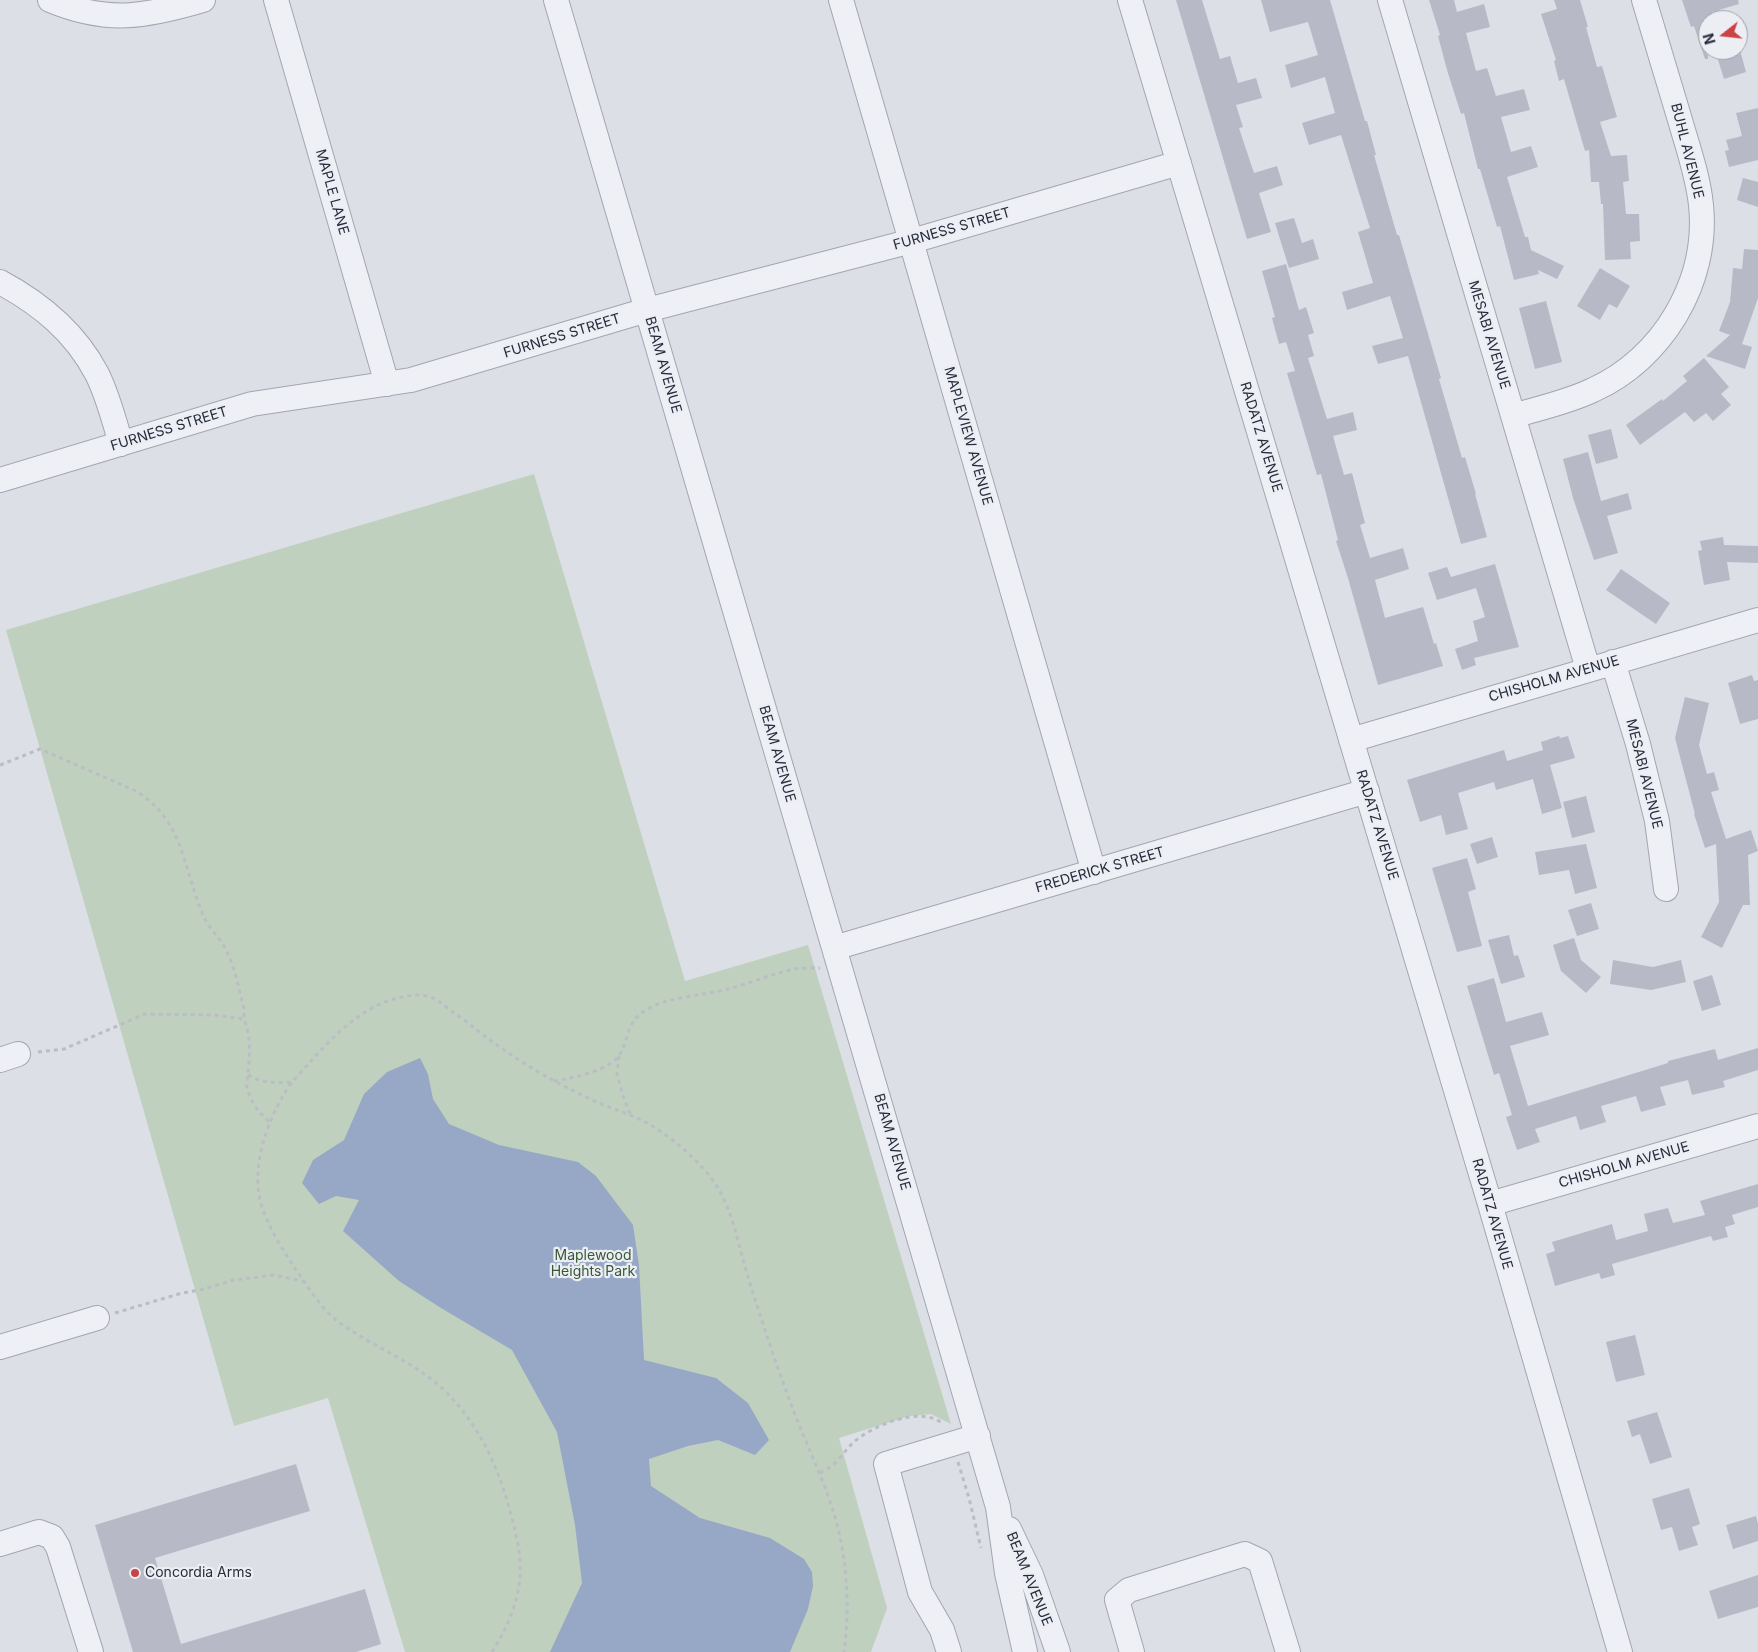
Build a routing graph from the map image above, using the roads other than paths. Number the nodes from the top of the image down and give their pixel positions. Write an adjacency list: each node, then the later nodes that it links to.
1 (50, 0): 2 (street)
2 (203, 0)
3 (276, 0): 13 (street, MAPLE LANE)
4 (556, 0): 12 (street, BEAM AVENUE)
5 (841, 0): 10 (street, MAPLEVIEW AVENUE)
6 (1130, 0): 9 (street, RADATZ AVENUE)
7 (1390, 0): 14 (street, MESABI AVENUE)
8 (1644, 0): 14 (street, BUHL AVENUE)
9 (1179, 163): 10 (street, FURNESS STREET); 20 (street, RADATZ AVENUE)
10 (912, 241): 12 (street, FURNESS STREET); 22 (street, MAPLEVIEW AVENUE)
11 (0, 282): 15 (street)
12 (647, 310): 13 (street, FURNESS STREET); 24 (street, BEAM AVENUE)
13 (387, 384): 15 (street, FURNESS STREET)
14 (1513, 416): 19 (street, MESABI AVENUE)
15 (121, 444): 16 (street, FURNESS STREET)
16 (0, 480)
17 (1758, 620): 18 (street, CHISHOLM AVENUE)
18 (1613, 662): 19 (street, CHISHOLM AVENUE); 23 (street, MESABI AVENUE)
19 (1588, 669): 20 (street, CHISHOLM AVENUE)
20 (1351, 740): 21 (street, RADATZ AVENUE)
21 (1366, 791): 22 (street, FREDERICK STREET); 26 (street, RADATZ AVENUE)
22 (1094, 872): 24 (street, FREDERICK STREET)
23 (1666, 889)
24 (837, 957): 29 (street, BEAM AVENUE)
25 (1758, 1126): 26 (street, CHISHOLM AVENUE)
26 (1490, 1204): 38 (street, RADATZ AVENUE)
27 (97, 1318): 28 (street)
28 (0, 1347)
29 (978, 1436): 30 (street, BEAM AVENUE); 33 (street)
30 (998, 1507): 34 (street, BEAM AVENUE); 35 (street, BEAM AVENUE)
31 (0, 1544): 32 (street)
32 (91, 1652)
33 (949, 1652)
34 (1025, 1652)
35 (1058, 1652)
36 (1132, 1652): 37 (street)
37 (1288, 1652)
38 (1620, 1652)

